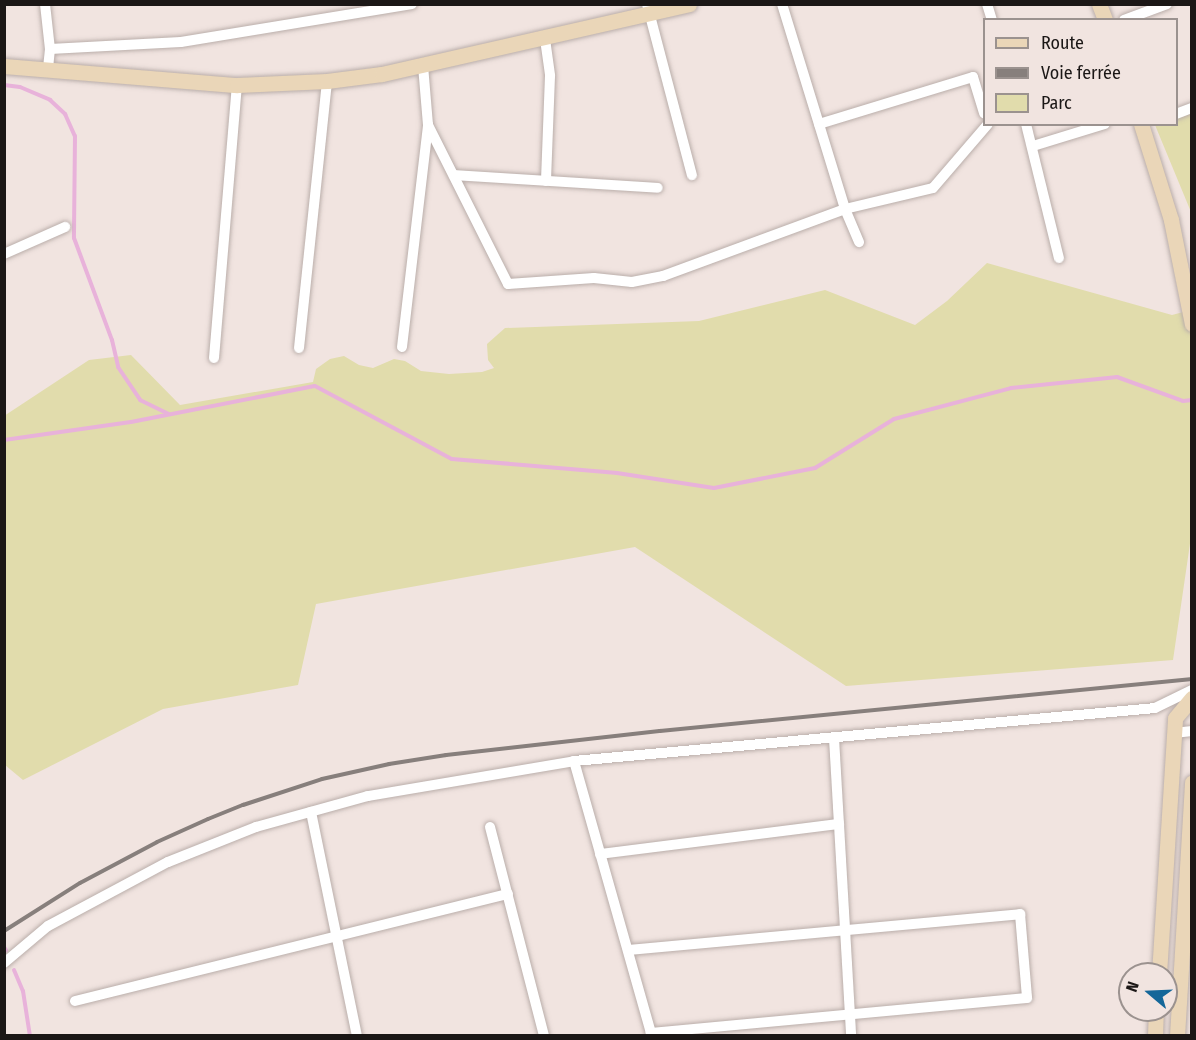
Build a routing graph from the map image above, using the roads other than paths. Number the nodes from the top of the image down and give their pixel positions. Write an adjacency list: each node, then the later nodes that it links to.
1 (45, 4): 9 (street)
2 (689, 4): 6 (street)
3 (782, 4): 17 (street)
4 (1167, 4): 7 (street)
5 (411, 5): 9 (street)
6 (649, 9): 8 (street); 24 (street)
7 (1129, 18)
8 (545, 39): 11 (street); 25 (street)
9 (50, 49): 12 (street)
10 (4, 66): 12 (street)
11 (423, 66): 13 (street); 16 (street)
12 (48, 69): 14 (street)
13 (327, 81): 14 (street); 34 (street)
14 (237, 85): 35 (street)
15 (983, 110): 17 (street)
16 (428, 124): 23 (street); 33 (street)
17 (819, 124): 27 (street)
18 (986, 126): 27 (street)
19 (1027, 126): 22 (street)
20 (1098, 126): 22 (street)
21 (1144, 126): 32 (street)
22 (1033, 146): 31 (street)
23 (454, 175): 25 (street); 27 (street)
24 (692, 176)
25 (546, 181): 26 (street)
26 (658, 188)
27 (845, 209): 29 (street)
28 (65, 227): 30 (street)
29 (859, 242)
30 (4, 254)
31 (1059, 258)
32 (1191, 324)
33 (402, 347)
34 (299, 348)
35 (213, 358)
36 (1191, 690): 40 (street)
37 (1191, 698): 39 (street)
38 (1191, 731): 39 (street)
39 (1174, 733): 49 (street)
40 (834, 738): 41 (street); 44 (street)
41 (574, 761): 43 (street); 46 (street)
42 (1191, 782): 48 (street)
43 (312, 812): 51 (street); 54 (street)
44 (839, 824): 46 (street); 50 (street)
45 (490, 827): 47 (street)
46 (600, 854): 52 (street)
47 (508, 894): 51 (street); 59 (street)
48 (1187, 912): 49 (street); 61 (street)
49 (1162, 915): 53 (street)
50 (844, 931): 52 (street); 56 (street); 56 (street)
51 (337, 936): 55 (street); 58 (street)
52 (627, 950): 57 (street)
53 (1160, 962)
54 (4, 963)
55 (75, 1000)
56 (848, 1016): 57 (street); 60 (street)
57 (652, 1034)
58 (357, 1035)
59 (544, 1035)
60 (851, 1035)
61 (1176, 1035)

